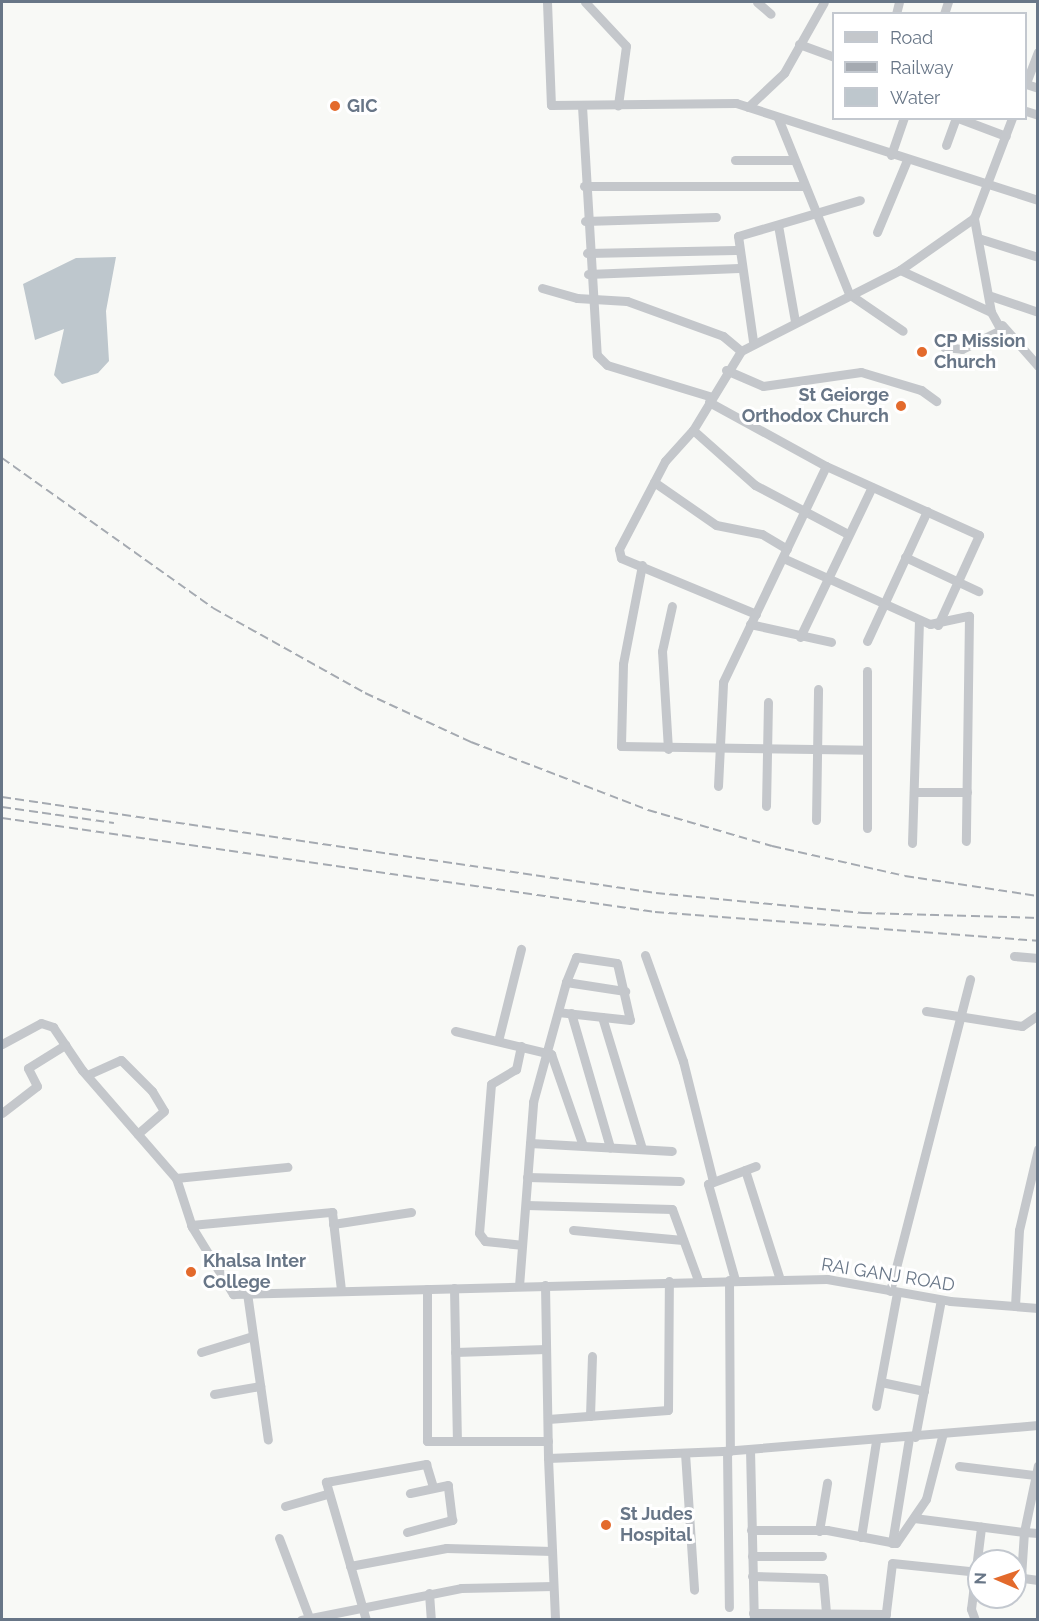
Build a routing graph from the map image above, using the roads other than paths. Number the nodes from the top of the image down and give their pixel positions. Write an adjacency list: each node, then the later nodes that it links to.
1 (546, 2): 11 (street)
2 (585, 2): 10 (street)
3 (757, 2): 5 (street)
4 (824, 2): 6 (street)
5 (771, 14)
6 (798, 44): 8 (street); 12 (street)
7 (1038, 52): 9 (street)
8 (832, 56)
9 (1028, 70)
10 (618, 105): 11 (street); 12 (street)
11 (582, 106): 24 (street)
12 (748, 107): 13 (street)
13 (778, 118): 20 (street); 22 (street)
14 (903, 120): 20 (street)
15 (956, 120): 19 (street)
16 (962, 120): 18 (street)
17 (1011, 120): 18 (street)
18 (1006, 136): 26 (street)
19 (946, 145)
20 (891, 154): 23 (street)
21 (735, 160): 22 (street)
22 (793, 160): 25 (street)
23 (907, 160): 26 (street); 34 (street)
24 (585, 186): 25 (street); 32 (street)
25 (804, 186): 29 (street)
26 (986, 186): 27 (street); 31 (street)
27 (1038, 200)
28 (860, 201): 29 (street)
29 (817, 216): 33 (street); 43 (street)
30 (716, 217): 32 (street)
31 (974, 218): 35 (street); 40 (street)
32 (585, 221): 37 (street)
33 (778, 225): 36 (street); 48 (street)
34 (877, 232)
35 (978, 238): 38 (street); 44 (street)
36 (736, 250): 37 (street); 39 (street)
37 (587, 253): 41 (street)
38 (1038, 257)
39 (739, 268): 41 (street); 51 (street)
40 (900, 270): 43 (street); 46 (street)
41 (588, 274): 45 (street)
42 (542, 288): 45 (street)
43 (849, 294): 48 (street); 50 (street)
44 (991, 296): 46 (street); 47 (street)
45 (590, 300): 53 (street); 56 (street)
46 (991, 312): 49 (street)
47 (1038, 312)
48 (795, 321): 51 (street)
49 (1002, 325): 52 (street); 54 (street)
50 (903, 331)
51 (753, 341): 53 (street)
52 (944, 347)
53 (741, 351): 55 (street)
54 (1038, 366)
55 (726, 370): 56 (street); 57 (street)
56 (710, 399): 58 (street); 59 (street)
57 (936, 401)
58 (693, 430): 60 (street); 63 (street)
59 (826, 466): 61 (street); 63 (street)
60 (654, 482): 65 (street); 67 (street)
61 (872, 487): 62 (street); 64 (street)
62 (927, 511): 66 (street); 69 (street)
63 (802, 512): 64 (street); 65 (street)
64 (849, 534): 68 (street)
65 (785, 554): 68 (street); 73 (street)
66 (905, 557): 69 (street); 71 (street)
67 (642, 565): 73 (street); 83 (street)
68 (826, 579): 71 (street); 77 (street)
69 (958, 582): 70 (street); 76 (street)
70 (978, 591)
71 (883, 604): 74 (street); 78 (street)
72 (672, 606): 83 (street)
73 (756, 614): 75 (street)
74 (920, 620): 76 (street); 89 (street)
75 (750, 624): 77 (street); 84 (street)
76 (938, 625): 90 (street)
77 (800, 637): 79 (street)
78 (867, 641)
79 (831, 642)
80 (867, 671): 87 (street)
81 (818, 689): 86 (street)
82 (768, 702): 85 (street)
83 (668, 749): 84 (street)
84 (719, 749): 85 (street); 88 (street)
85 (767, 749): 86 (street); 91 (street)
86 (819, 750): 87 (street); 92 (street)
87 (866, 750): 93 (street)
88 (718, 786)
89 (914, 792): 90 (street); 95 (street)
90 (967, 792): 94 (street)
91 (766, 806)
92 (816, 820)
93 (867, 828)
94 (966, 841)
95 (912, 843)
96 (521, 950): 110 (street)
97 (645, 955): 131 (street)
98 (1014, 956): 99 (street)
99 (1038, 958)
100 (970, 979): 108 (street)
101 (566, 982): 102 (street); 102 (street); 104 (street)
102 (625, 991): 107 (street)
103 (926, 1011): 108 (street)
104 (558, 1012): 105 (street); 114 (street)
105 (571, 1014): 107 (street); 120 (street)
106 (1038, 1015): 108 (street)
107 (602, 1017): 121 (street)
108 (963, 1017): 148 (street)
109 (454, 1031): 110 (street)
110 (498, 1041): 113 (street)
111 (2, 1044): 112 (street)
112 (65, 1045): 115 (street); 116 (street)
113 (521, 1046): 114 (street); 138 (street)
114 (547, 1051): 118 (street); 119 (street)
115 (87, 1075): 117 (street); 117 (street)
116 (2, 1113)
117 (138, 1134): 129 (street)
118 (530, 1143): 119 (street); 128 (street)
119 (583, 1146): 120 (street)
120 (610, 1147): 121 (street)
121 (642, 1149): 123 (street)
122 (1038, 1149): 124 (street)
123 (672, 1151)
124 (1036, 1160): 151 (street)
125 (756, 1166): 127 (street)
126 (287, 1167): 129 (street)
127 (745, 1170): 131 (street); 141 (street)
128 (527, 1177): 130 (street); 132 (street)
129 (176, 1178): 135 (street)
130 (680, 1181)
131 (713, 1181): 140 (street)
132 (526, 1205): 137 (street); 138 (street)
133 (411, 1212): 134 (street)
134 (333, 1224): 135 (street); 147 (street)
135 (191, 1225): 149 (street)
136 (573, 1230): 137 (street)
137 (683, 1240): 139 (street)
138 (521, 1245): 144 (street)
139 (698, 1280): 140 (street, RAI GANJ ROAD); 142 (street, RAI GANJ ROAD)
140 (732, 1280): 141 (street, RAI GANJ ROAD); 173 (street)
141 (780, 1280): 148 (street, RAI GANJ ROAD)
142 (669, 1281): 143 (street, RAI GANJ ROAD); 163 (street)
143 (545, 1285): 144 (street, RAI GANJ ROAD); 154 (street)
144 (519, 1286): 145 (street, RAI GANJ ROAD)
145 (454, 1288): 146 (street, RAI GANJ ROAD); 156 (street)
146 (427, 1289): 147 (street, RAI GANJ ROAD); 169 (street)
147 (341, 1290): 149 (street, RAI GANJ ROAD)
148 (893, 1292): 150 (street, RAI GANJ ROAD); 158 (street)
149 (247, 1293): 153 (street)
150 (941, 1300): 151 (street, RAI GANJ ROAD); 160 (street)
151 (1015, 1306): 152 (street, RAI GANJ ROAD)
152 (1038, 1308)
153 (253, 1336): 155 (street); 159 (street)
154 (546, 1349): 156 (street); 164 (street)
155 (201, 1352)
156 (455, 1352): 169 (street)
157 (592, 1356): 163 (street)
158 (881, 1382): 160 (street); 162 (street)
159 (260, 1386): 161 (street); 168 (street)
160 (924, 1391): 167 (street)
161 (214, 1394)
162 (876, 1406)
163 (590, 1416): 164 (street)
164 (548, 1419): 170 (street)
165 (1038, 1425): 166 (street)
166 (944, 1433): 167 (street); 183 (street)
167 (912, 1438): 171 (street); 192 (street)
168 (268, 1440)
169 (457, 1441): 170 (street)
170 (548, 1441): 175 (street)
171 (876, 1441): 172 (street); 190 (street)
172 (750, 1449): 173 (street); 185 (street)
173 (728, 1451): 174 (street); 205 (street)
174 (685, 1453): 175 (street); 202 (street)
175 (548, 1458): 195 (street)
176 (959, 1466): 177 (street)
177 (1037, 1468): 188 (street)
178 (827, 1483): 186 (street)
179 (433, 1487): 180 (street); 181 (street); 187 (street)
180 (410, 1493)
181 (327, 1494): 182 (street); 198 (street)
182 (285, 1506)
183 (914, 1518): 184 (street); 192 (street)
184 (981, 1527): 188 (street); 193 (street)
185 (751, 1530): 186 (street); 196 (street)
186 (819, 1531): 190 (street)
187 (407, 1532)
188 (1024, 1532): 189 (street); 194 (street)
189 (1038, 1533)
190 (861, 1537): 192 (street)
191 (279, 1538): 209 (street)
192 (892, 1543)
193 (979, 1549)
194 (1022, 1549)
195 (552, 1551): 198 (street); 201 (street)
196 (752, 1556): 197 (street); 200 (street)
197 (822, 1556)
198 (350, 1566): 204 (street)
199 (967, 1571): 208 (street)
200 (752, 1576): 206 (street); 207 (street)
201 (553, 1586): 203 (street); 212 (street)
202 (694, 1590)
203 (429, 1593): 204 (street); 211 (street)
204 (361, 1606): 209 (street); 210 (street)
205 (729, 1607)
206 (826, 1614): 207 (street); 208 (street)
207 (753, 1616)
208 (886, 1617)
209 (307, 1618)
210 (366, 1620)
211 (431, 1620)
212 (555, 1620)

